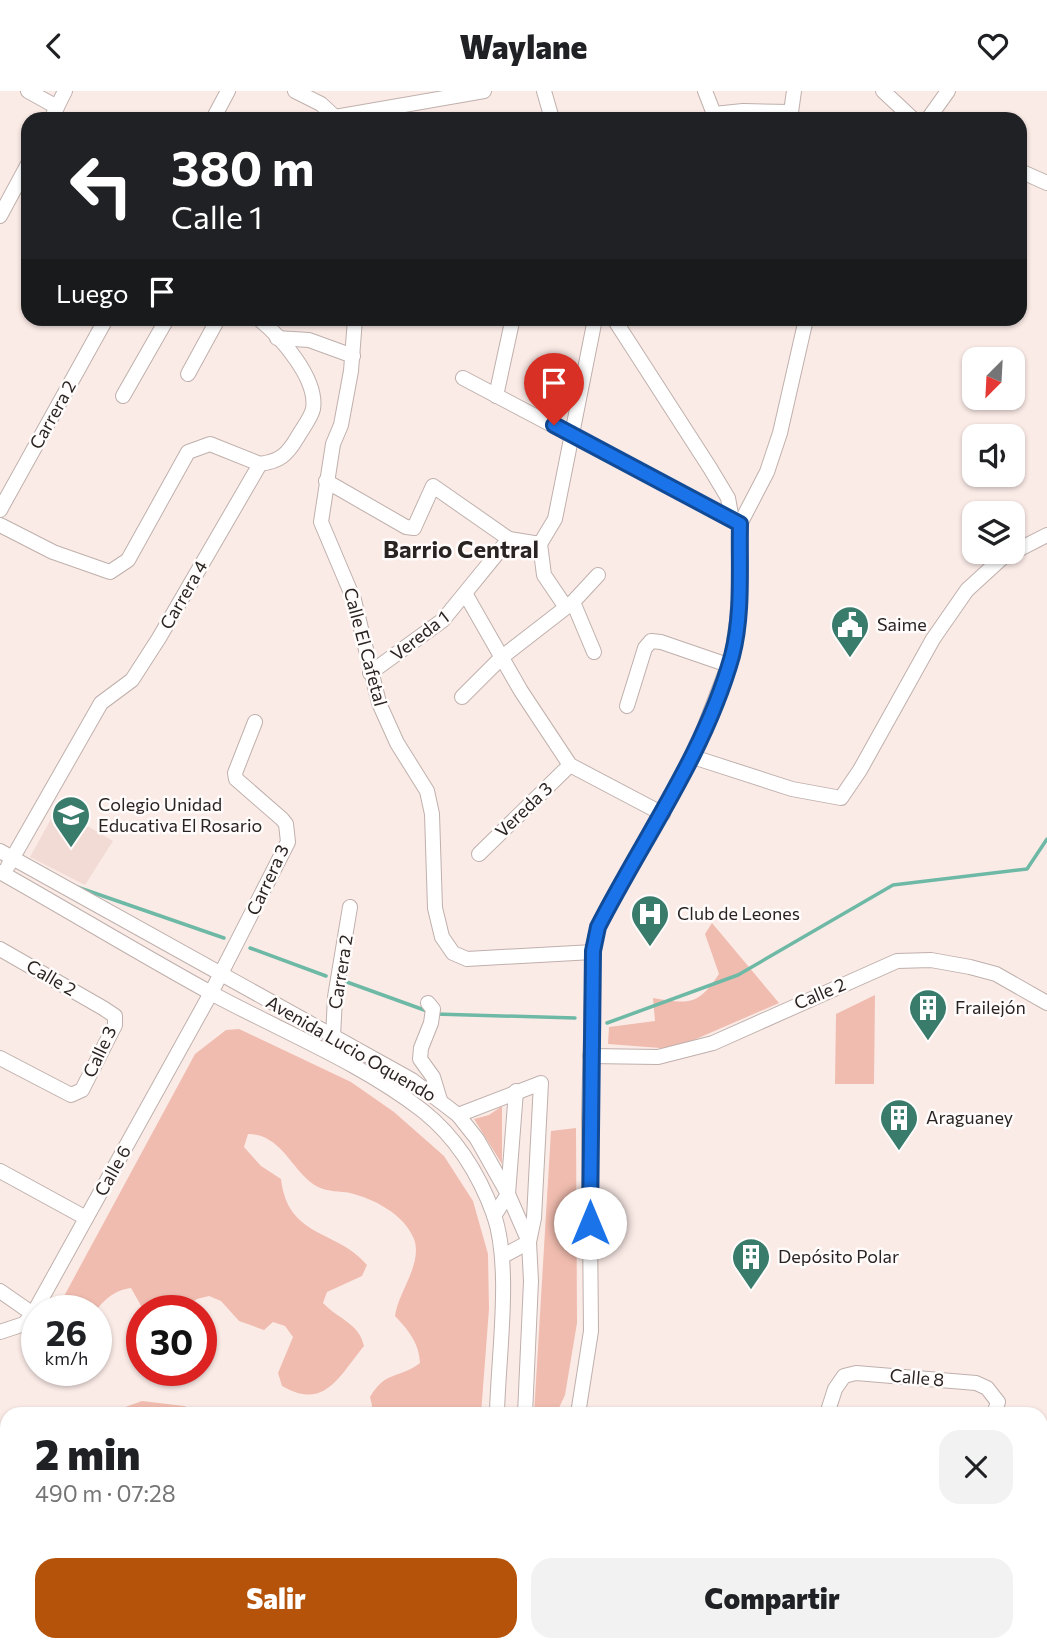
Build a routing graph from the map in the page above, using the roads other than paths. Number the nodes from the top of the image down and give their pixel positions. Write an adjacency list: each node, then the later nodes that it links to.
1 (28, 91): 11 (street)
2 (65, 91): 12 (street)
3 (228, 91): 13 (street)
4 (295, 91): 14 (street)
5 (484, 91): 15 (street)
6 (544, 91): 16 (street)
7 (705, 91): 17 (street)
8 (794, 91): 20 (street)
9 (883, 91): 21 (street)
10 (948, 91): 22 (street)
11 (53, 112)
12 (54, 112)
13 (217, 112)
14 (329, 112)
15 (368, 112)
16 (550, 112)
17 (713, 112)
18 (733, 112): 19 (street)
19 (755, 112)
20 (790, 112)
21 (906, 112)
22 (933, 112)
23 (1027, 174): 24 (street)
24 (1047, 183)
25 (21, 190): 26 (street)
26 (0, 216)
27 (102, 326): 45 (street, Carrera 2)
28 (163, 326): 41 (street)
29 (214, 326): 38 (street)
30 (266, 326): 36 (street)
31 (355, 326): 37 (street, Calle El Cafetal)
32 (511, 326): 40 (street)
33 (594, 326): 42 (street)
34 (618, 326): 46 (street)
35 (804, 326): 46 (street)
36 (277, 338): 37 (street); 43 (street)
37 (353, 356): 44 (street, Calle El Cafetal)
38 (188, 373)
39 (463, 378): 40 (street)
40 (496, 395): 42 (street)
41 (123, 396)
42 (571, 434): 46 (street); 50 (street)
43 (260, 464): 47 (street); 64 (street, Carrera 4)
44 (326, 481): 49 (street); 57 (street, Calle El Cafetal)
45 (0, 510)
46 (736, 522): 56 (street)
47 (0, 525)
48 (1047, 535): 61 (street)
49 (509, 538): 50 (street); 52 (street, Vereda 1)
50 (540, 544): 53 (street)
51 (598, 575): 53 (street)
52 (466, 595): 55 (street); 57 (street, Vereda 1)
53 (569, 604): 54 (street); 55 (street)
54 (594, 652)
55 (502, 657): 58 (street); 62 (street)
56 (728, 664): 59 (street); 61 (street)
57 (370, 673): 69 (street, Calle El Cafetal)
58 (462, 697)
59 (627, 706)
60 (255, 722): 70 (street, Carrera 3)
61 (693, 757): 63 (street)
62 (570, 765): 63 (street); 65 (street, Vereda 3)
63 (663, 814): 69 (street)
64 (6, 854): 66 (street); 70 (street, Avenida Lucio Oquendo)
65 (479, 854)
66 (1, 875): 72 (street, Avenida Lucio Oquendo)
67 (350, 907): 77 (street, Carrera 2)
68 (0, 949): 76 (street, Calle 2)
69 (593, 951): 78 (street)
70 (220, 974): 72 (street); 77 (street, Avenida Lucio Oquendo)
71 (1047, 985): 73 (street)
72 (211, 993): 85 (street, Avenida Lucio Oquendo); 86 (street, Calle 6)
73 (1034, 994): 75 (street, Calle 2); 78 (street, Calle 2)
74 (428, 1003): 81 (street)
75 (1047, 1003)
76 (103, 1008): 79 (street, Calle 3)
77 (333, 1037): 81 (street, Avenida Lucio Oquendo)
78 (590, 1056): 96 (street)
79 (0, 1058)
80 (516, 1091): 82 (street); 84 (street); 87 (street)
81 (440, 1100): 82 (street, Avenida Lucio Oquendo)
82 (458, 1115): 84 (street, Avenida Lucio Oquendo)
83 (0, 1171): 86 (street)
84 (508, 1194): 85 (street); 87 (street, Avenida Lucio Oquendo)
85 (494, 1216): 88 (street, Avenida Lucio Oquendo)
86 (86, 1218): 90 (street, Calle 6)
87 (529, 1242): 88 (street); 95 (street, Avenida Lucio Oquendo)
88 (503, 1256): 94 (street, Avenida Lucio Oquendo)
89 (0, 1291): 91 (street)
90 (43, 1295)
91 (21, 1306)
92 (21, 1325): 93 (street)
93 (0, 1332)
94 (497, 1407)
95 (525, 1407)
96 (577, 1407)
97 (829, 1407): 98 (street, Calle 8)
98 (996, 1407)

